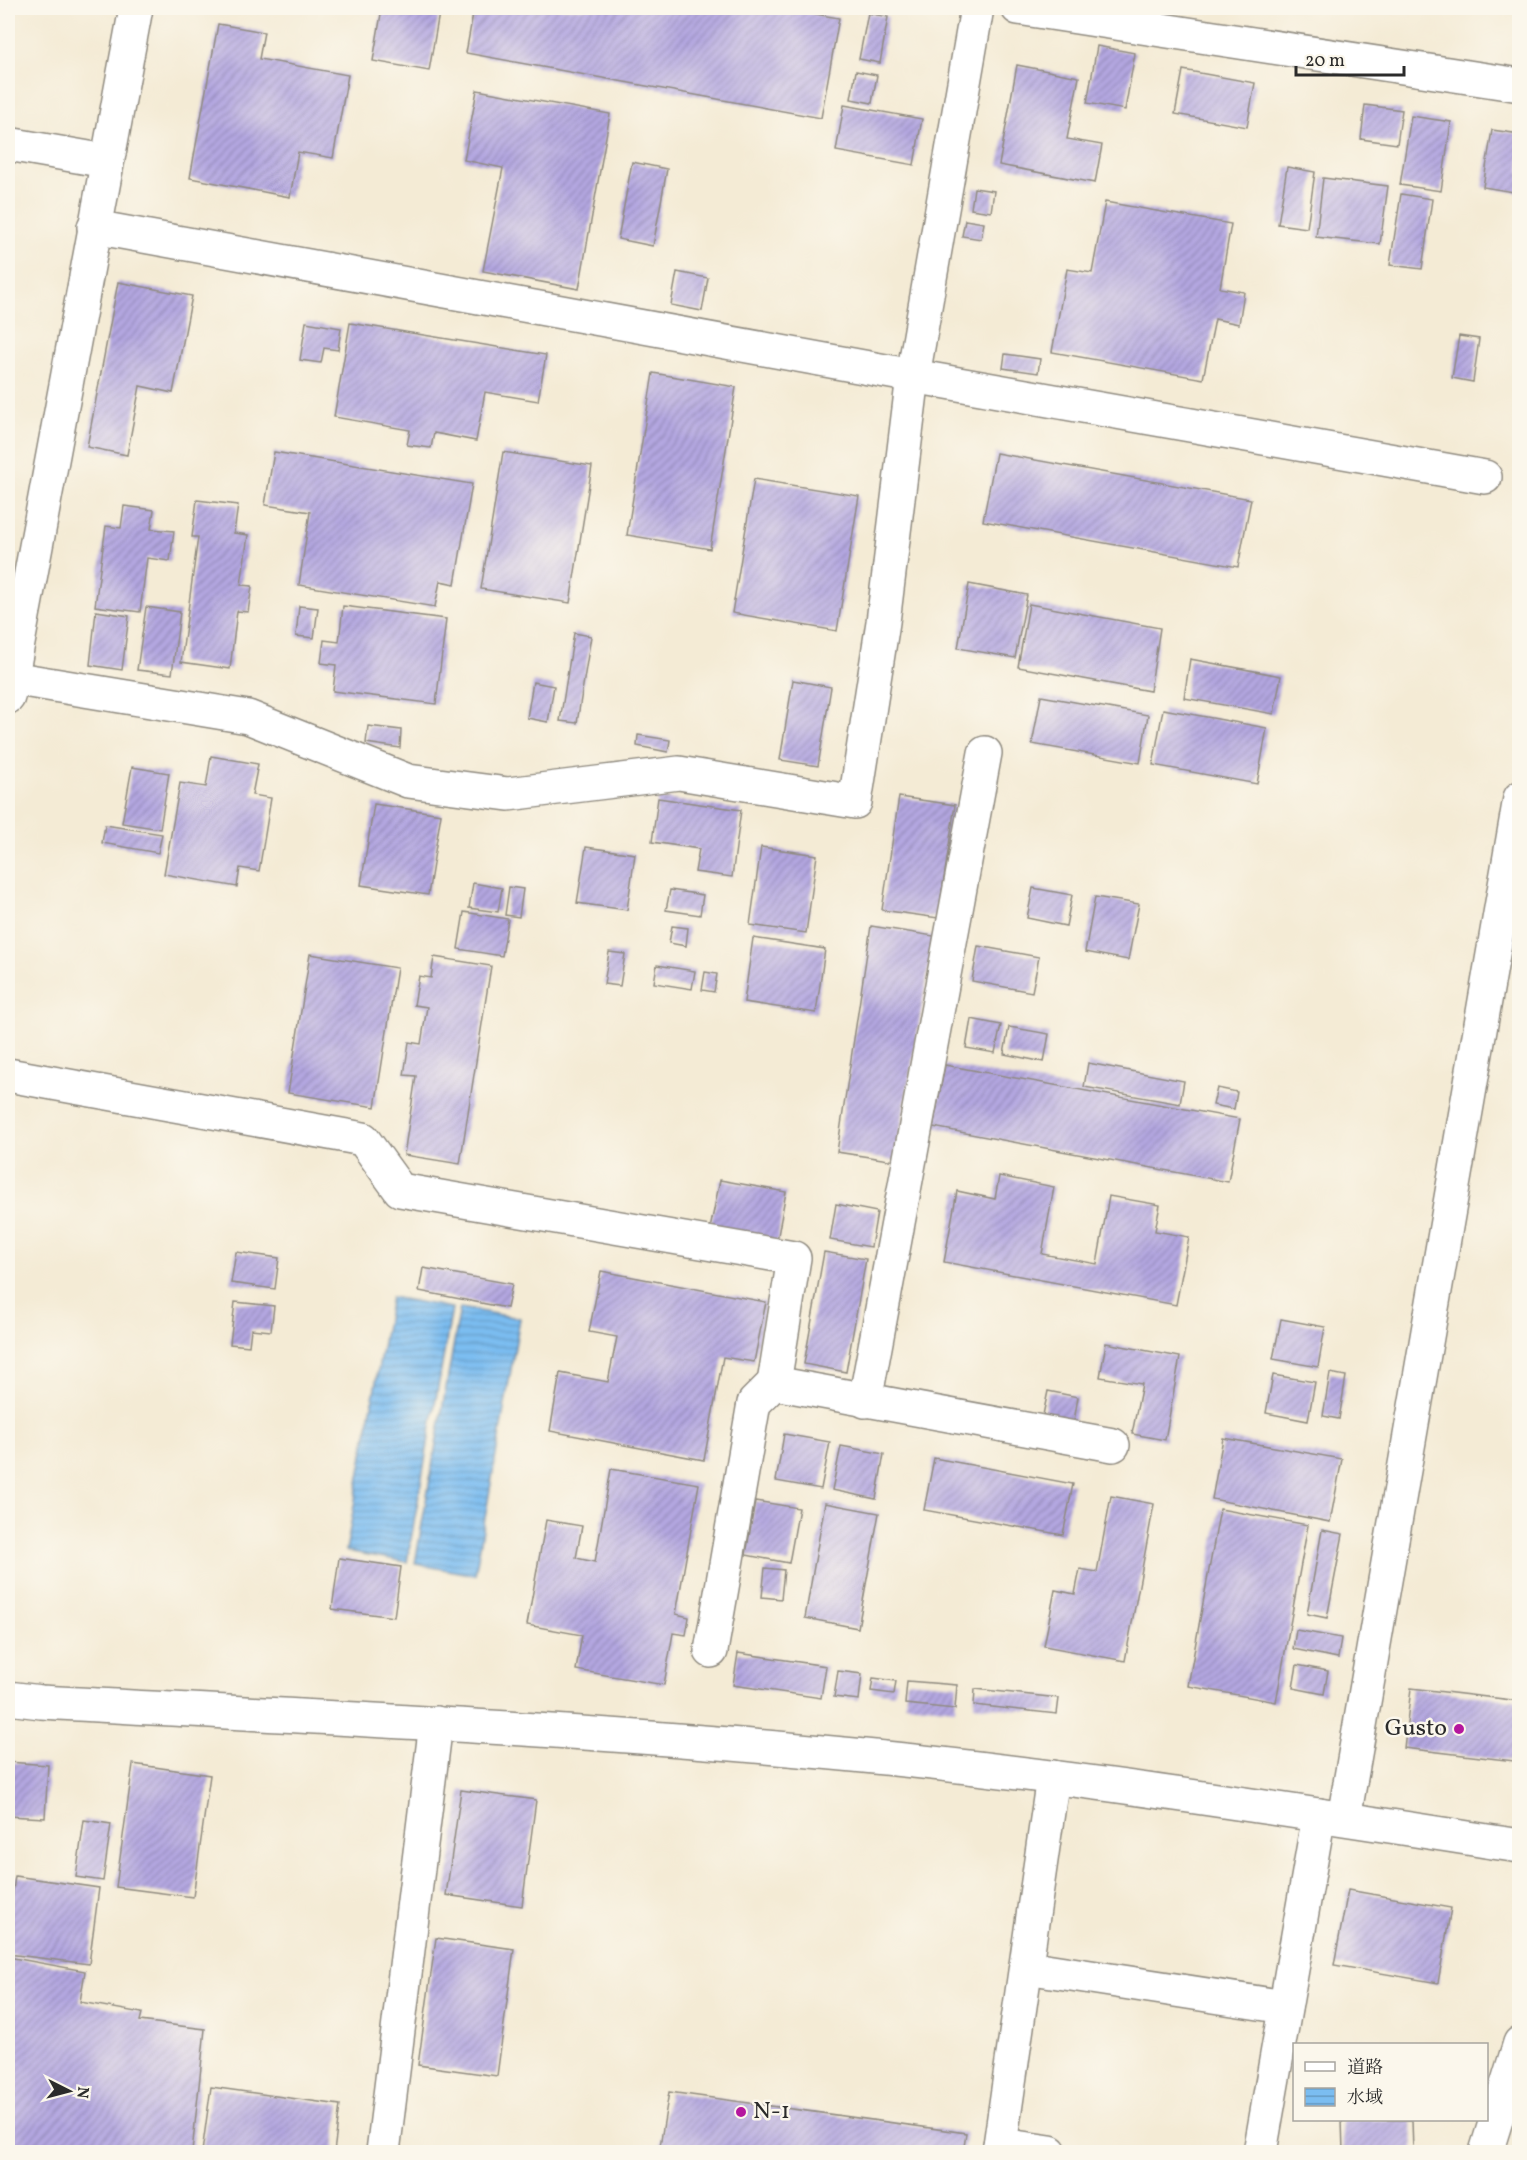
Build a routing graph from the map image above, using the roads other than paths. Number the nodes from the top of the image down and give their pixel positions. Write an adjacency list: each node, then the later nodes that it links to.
1 (136, 8): 6 (street)
2 (977, 8): 8 (street)
3 (1018, 8): 4 (street)
4 (1520, 85)
5 (8, 144): 6 (street)
6 (106, 161): 7 (street)
7 (94, 226): 8 (street); 10 (street)
8 (913, 376): 9 (street); 10 (street)
9 (1485, 477)
10 (10, 674)
11 (985, 753): 15 (street)
12 (1520, 798): 21 (street)
13 (8, 1075): 14 (street)
14 (774, 1383): 15 (street); 17 (street)
15 (865, 1401): 16 (street)
16 (1113, 1445)
17 (711, 1651)
18 (8, 1698): 19 (street)
19 (436, 1723): 20 (street); 27 (street)
20 (1053, 1777): 21 (street); 23 (street)
21 (1332, 1816): 22 (street); 24 (street)
22 (1520, 1846)
23 (1026, 1967): 24 (street); 26 (street)
24 (1286, 2007): 29 (street)
25 (1520, 2043): 30 (street)
26 (1000, 2149): 28 (street)
27 (383, 2152)
28 (1050, 2152)
29 (1260, 2152)
30 (1486, 2152)

